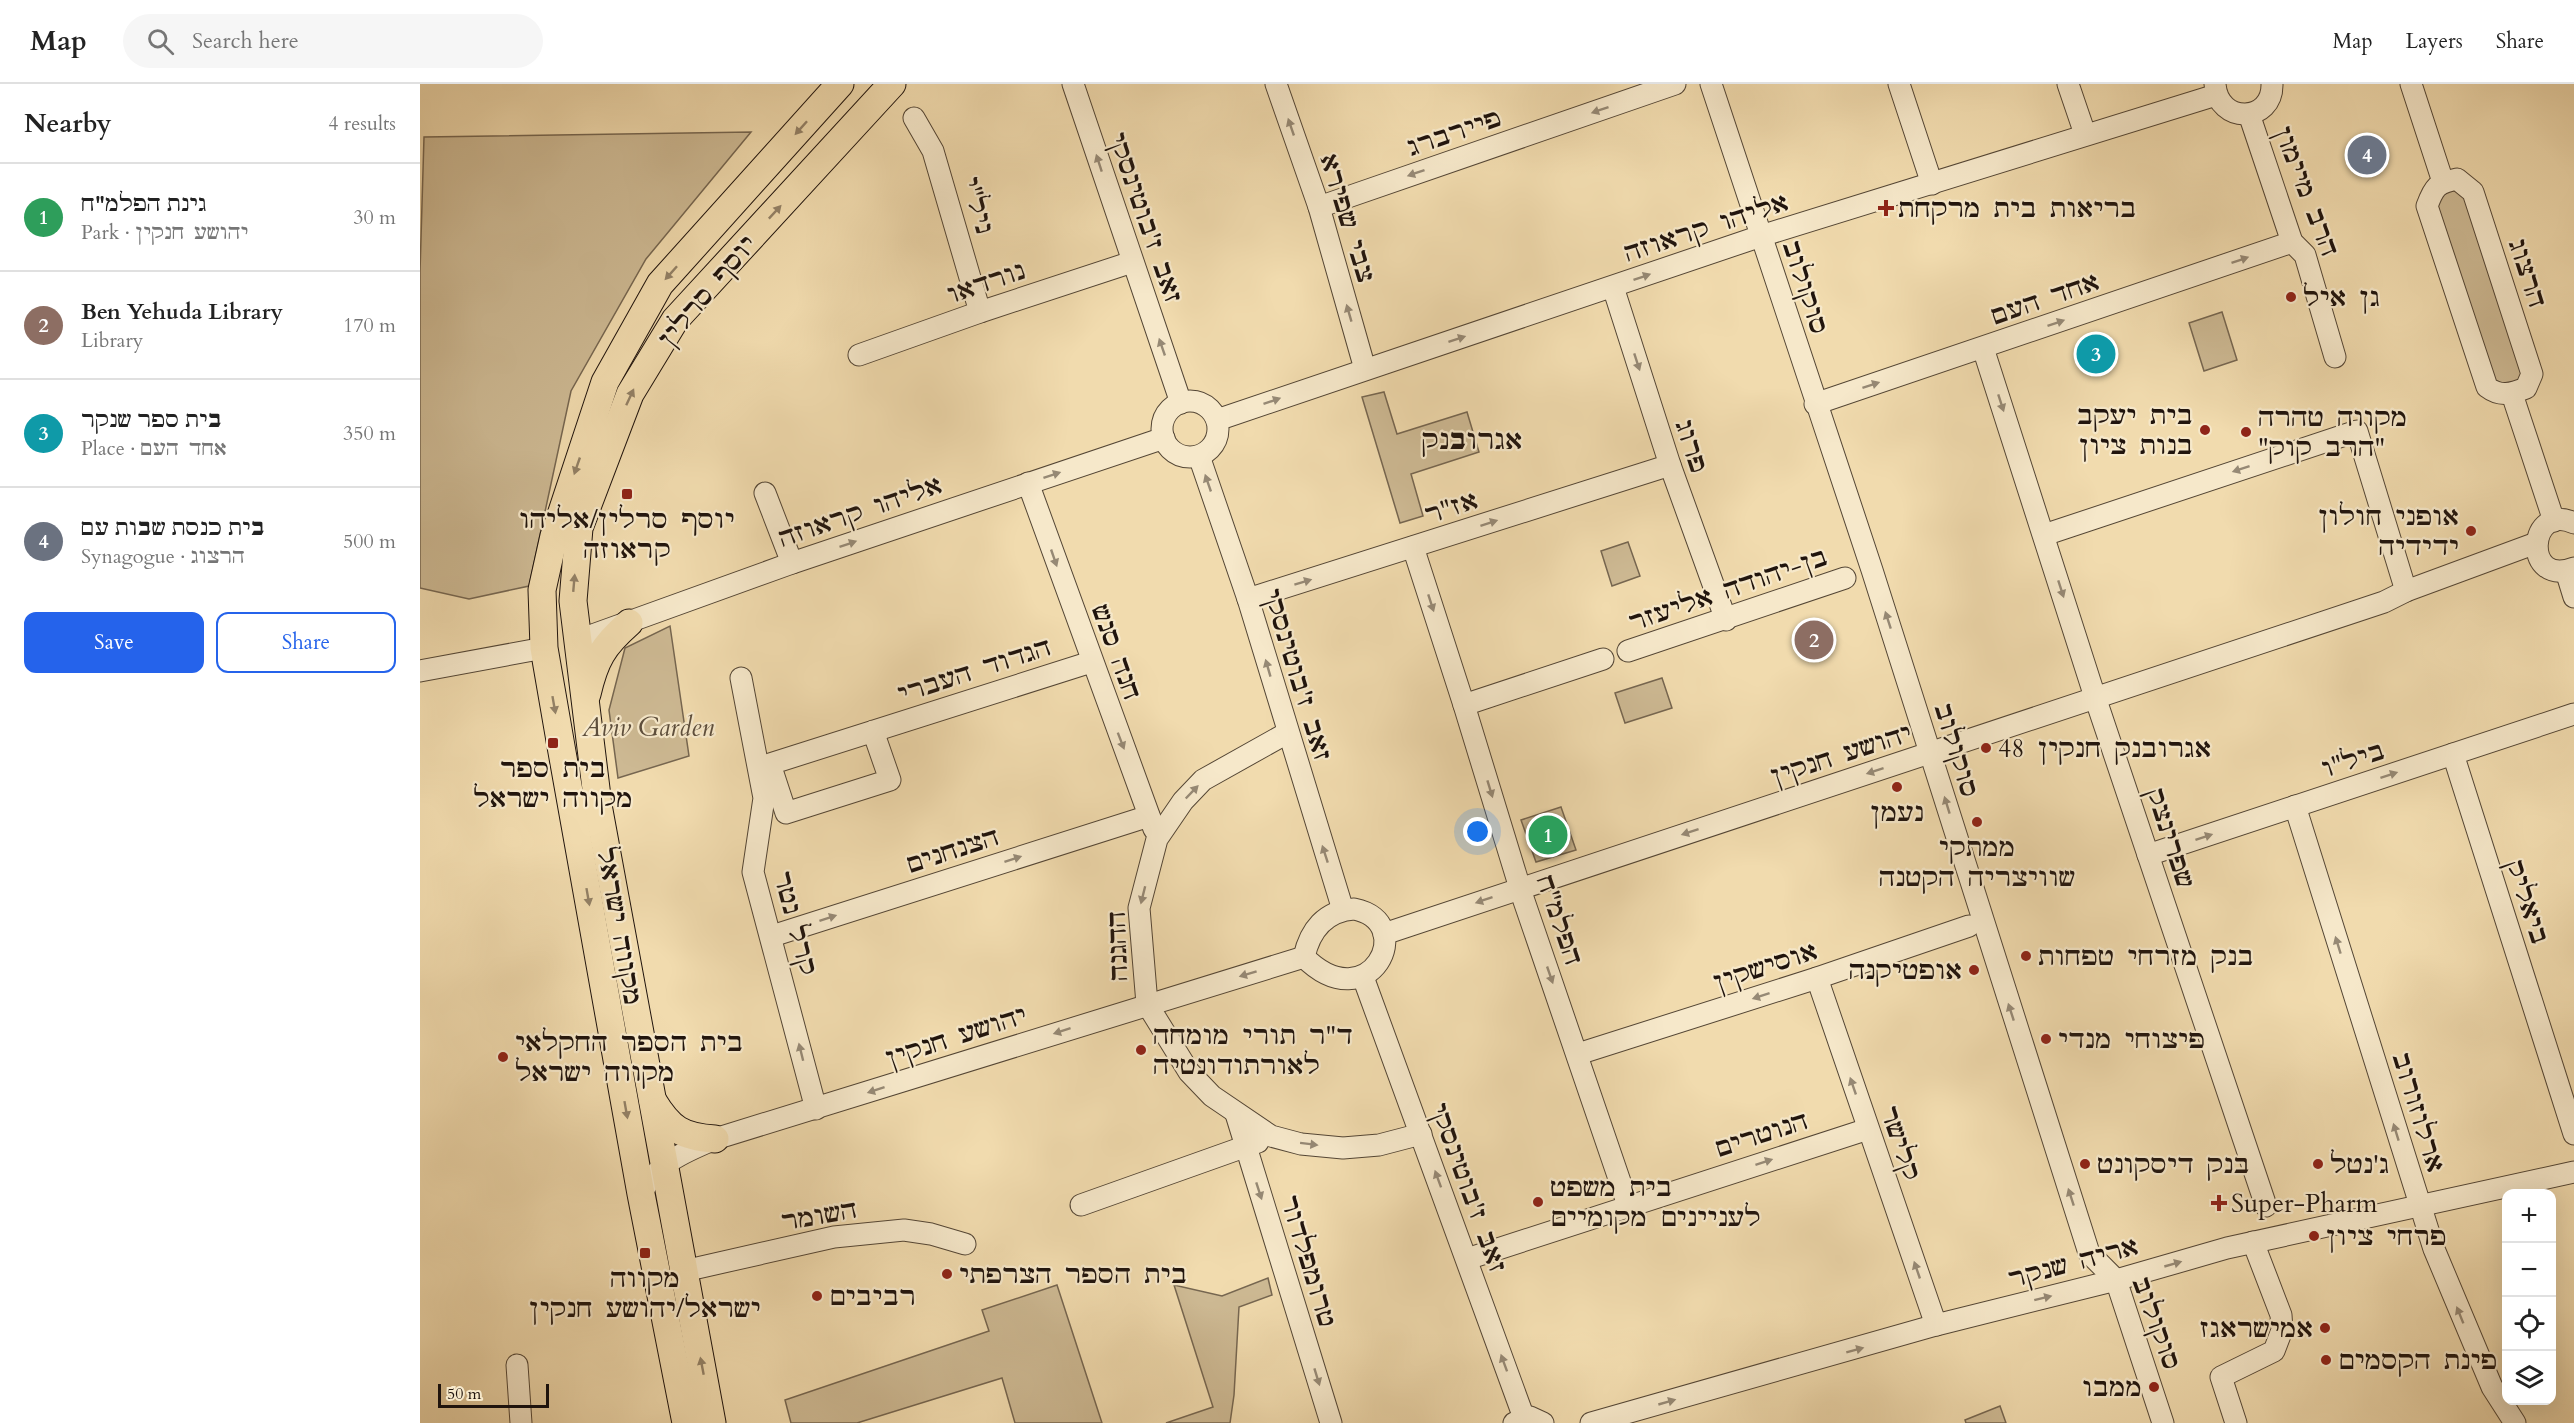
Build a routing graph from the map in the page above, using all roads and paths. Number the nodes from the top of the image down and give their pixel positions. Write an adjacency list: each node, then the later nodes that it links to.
1 (840, 84): 50 (main road, יוסף סרלין, one-way to 50)
2 (892, 84): 49 (main road, יוסף סרלין, one-way to 2)
3 (1073, 84): 20 (street, זאב ז'בוטינסקי, one-way to 3)
4 (1276, 84): 17 (street, צבי שפירא, one-way to 4)
5 (1676, 84): 17 (street, פיירברג, one-way to 17)
6 (1711, 84): 18 (street, סוקולוב)
7 (1899, 84): 16 (street)
8 (2068, 84): 14 (street)
9 (2272, 84): 12 (street)
10 (2411, 84): 15 (street)
11 (2215, 90): 12 (street); 14 (street, אליהו קראוזה)
12 (2249, 114): 19 (street, הרב מיימון)
13 (914, 118): 22 (street, ניל"י)
14 (2085, 134): 16 (street, אליהו קראוזה)
15 (2443, 182): 27 (street); 27 (street, הרצוג)
16 (1932, 183): 18 (street, אליהו קראוזה)
17 (1318, 207): 26 (street, צבי שפירא, one-way to 17)
18 (1761, 236): 21 (street, אליהו קראוזה, one-way to 18); 29 (street, סוקולוב)
19 (2292, 242): 23 (street, אחד העם, one-way to 19); 25 (street, הרב מיימון)
20 (1132, 262): 22 (street, נורדאו); 28 (street, זאב ז'בוטינסקי, one-way to 20)
21 (1613, 287): 26 (street, אליהו קראוזה, one-way to 21); 33 (street, פרוג, one-way to 33)
22 (980, 312): 24 (street, נורדאו)
23 (1983, 348): 29 (street, אחד העם, one-way to 23); 37 (street, שפרינצק, one-way to 37)
24 (859, 355)
25 (2335, 357)
26 (1365, 369): 30 (street, אליהו קראוזה, one-way to 26)
27 (2512, 394): 36 (street)
28 (1181, 403): 30 (street); 31 (street)
29 (1815, 404): 62 (street, סוקולוב, one-way to 29)
30 (1217, 420): 32 (street)
31 (1164, 438): 32 (street); 34 (street, אליהו קראוזה, one-way to 31)
32 (1199, 456): 45 (street, זאב ז'בוטינסקי, one-way to 32)
33 (1670, 465): 38 (street, אז"ר, one-way to 33); 47 (street, פרוג)
34 (1028, 483): 40 (street, אליהו קראוזה, one-way to 34); 53 (street, חנה סנש, one-way to 53)
35 (765, 493): 40 (street)
36 (2564, 522): 39 (street)
37 (2044, 535): 43 (street, one-way to 37); 56 (street, שפרינצק, one-way to 56)
38 (1413, 548): 45 (street, אז"ר, one-way to 38); 57 (street, הפלמ"ח, one-way to 57)
39 (2537, 550): 41 (street); 43 (street, יהושע חנקין); 46 (street, יהושע חנקין)
40 (792, 563): 48 (street, אליהו קראוזה)
41 (2570, 569): 44 (street)
42 (1845, 578): 47 (street, בן-יהודה אליעזר)
43 (2406, 591): 46 (street, יהושע חנקין)
44 (2574, 597)
45 (1248, 599): 61 (street, זאב ז'בוטינסקי, one-way to 45)
46 (2384, 602): 56 (street, יהושע חנקין)
47 (1726, 620): 51 (street, בן-יהודה אליעזר)
48 (630, 623): 49 (street, אליהו קראוזה); 58 (main road)
49 (576, 641): 50 (main road); 58 (main road, מקווה ישראל)
50 (544, 648): 54 (street); 89 (main road, מקווה ישראל, one-way to 89)
51 (1628, 651)
52 (1603, 659): 57 (street)
53 (1091, 662): 60 (street, הגדוד העברי); 65 (street, חנה סנש, one-way to 65)
54 (420, 671)
55 (741, 678): 72 (street, קרל נטר)
56 (2095, 697): 62 (street, יהושע חנקין); 67 (street, שפרינצק)
57 (1464, 705): 68 (street, הפלמ"ח, one-way to 68)
58 (584, 707): 78 (main road, מקווה ישראל)
59 (2574, 714): 63 (street, ביל"ו)
60 (873, 730): 60 (street, הגדוד העברי)
61 (1287, 733): 66 (street, ההגנה, one-way to 61); 69 (street, זאב ז'בוטינסקי, one-way to 61)
62 (1930, 753): 68 (street, יהושע חנקין, one-way to 68); 98 (street, סוקולוב, one-way to 62)
63 (2453, 754): 64 (street, ביל"ו, one-way to 63); 83 (street, ביאליק)
64 (2295, 806): 67 (street, ביל"ו, one-way to 64); 93 (street, ארלוזורוב, one-way to 64)
65 (1149, 816): 66 (street, חנה סנש); 72 (street, הצנחנים, one-way to 65)
66 (1157, 838): 76 (street, ההגנה, one-way to 76)
67 (2148, 855): 92 (street, שפרינצק)
68 (1520, 888): 71 (street, יהושע חנקין, one-way to 71); 77 (street, הפלמ"ח, one-way to 77)
69 (1343, 910): 71 (street); 73 (street)
70 (1969, 926): 75 (street, אוסישקין)
71 (1384, 934): 74 (street)
72 (772, 936): 79 (street, קרל נטר, one-way to 72)
73 (1304, 957): 74 (street); 76 (street, יהושע חנקין, one-way to 76)
74 (1363, 977): 82 (street, זאב ז'בוטינסקי)
75 (1817, 978): 77 (street, אוסישקין, one-way to 77); 81 (street, קלישר, one-way to 75)
76 (1147, 1004): 79 (street, יהושע חנקין, one-way to 79); 80 (street, ההגנה)
77 (1578, 1054): 91 (street, הפלמ"ח)
78 (652, 1099): 85 (main road); 87 (main road, מקווה ישראל)
79 (816, 1109): 85 (street, יהושע חנקין)
80 (1236, 1114): 84 (street, ההגנה); 86 (street, טרומפלדור)
81 (1868, 1129): 91 (street, הנוטרים, one-way to 81); 99 (street, קלישר, one-way to 81)
82 (1421, 1134): 84 (street, ההגנה, one-way to 82); 96 (street, זאב ז'בוטינסקי, one-way to 82)
83 (2574, 1134)
84 (1271, 1136): 86 (street)
85 (715, 1139): 87 (street, יהושע חנקין)
86 (1245, 1148): 90 (street); 105 (street, טרומפלדור, one-way to 105)
87 (663, 1164): 89 (street, יהושע חנקין); 97 (main road, מקווה ישראל)
88 (2574, 1172): 93 (street, אריה שנקר)
89 (641, 1194): 103 (main road, מקווה ישראל)
90 (1081, 1205)
91 (1628, 1205): 96 (street, הנוטרים)
92 (2266, 1206)
93 (2420, 1207): 94 (street, אריה שנקר); 109 (street, ארלוזורוב, one-way to 93)
94 (2253, 1242): 98 (street, אריה שנקר, one-way to 94); 108 (street)
95 (965, 1244): 97 (street, השומר)
96 (1467, 1259): 101 (street, זאב ז'בוטינסקי, one-way to 96)
97 (684, 1271): 104 (main road, מקווה ישראל, one-way to 97)
98 (2116, 1280): 99 (street, אריה שנקר, one-way to 98); 107 (street, סוקולוב)
99 (1936, 1325): 106 (street, אריה שנקר, one-way to 99)
100 (517, 1365): 102 (street)
101 (1527, 1421)
102 (521, 1423)
103 (686, 1423)
104 (712, 1423)
105 (1331, 1423)
106 (1591, 1423)
107 (2163, 1423)
108 (2236, 1423)
109 (2515, 1423)

